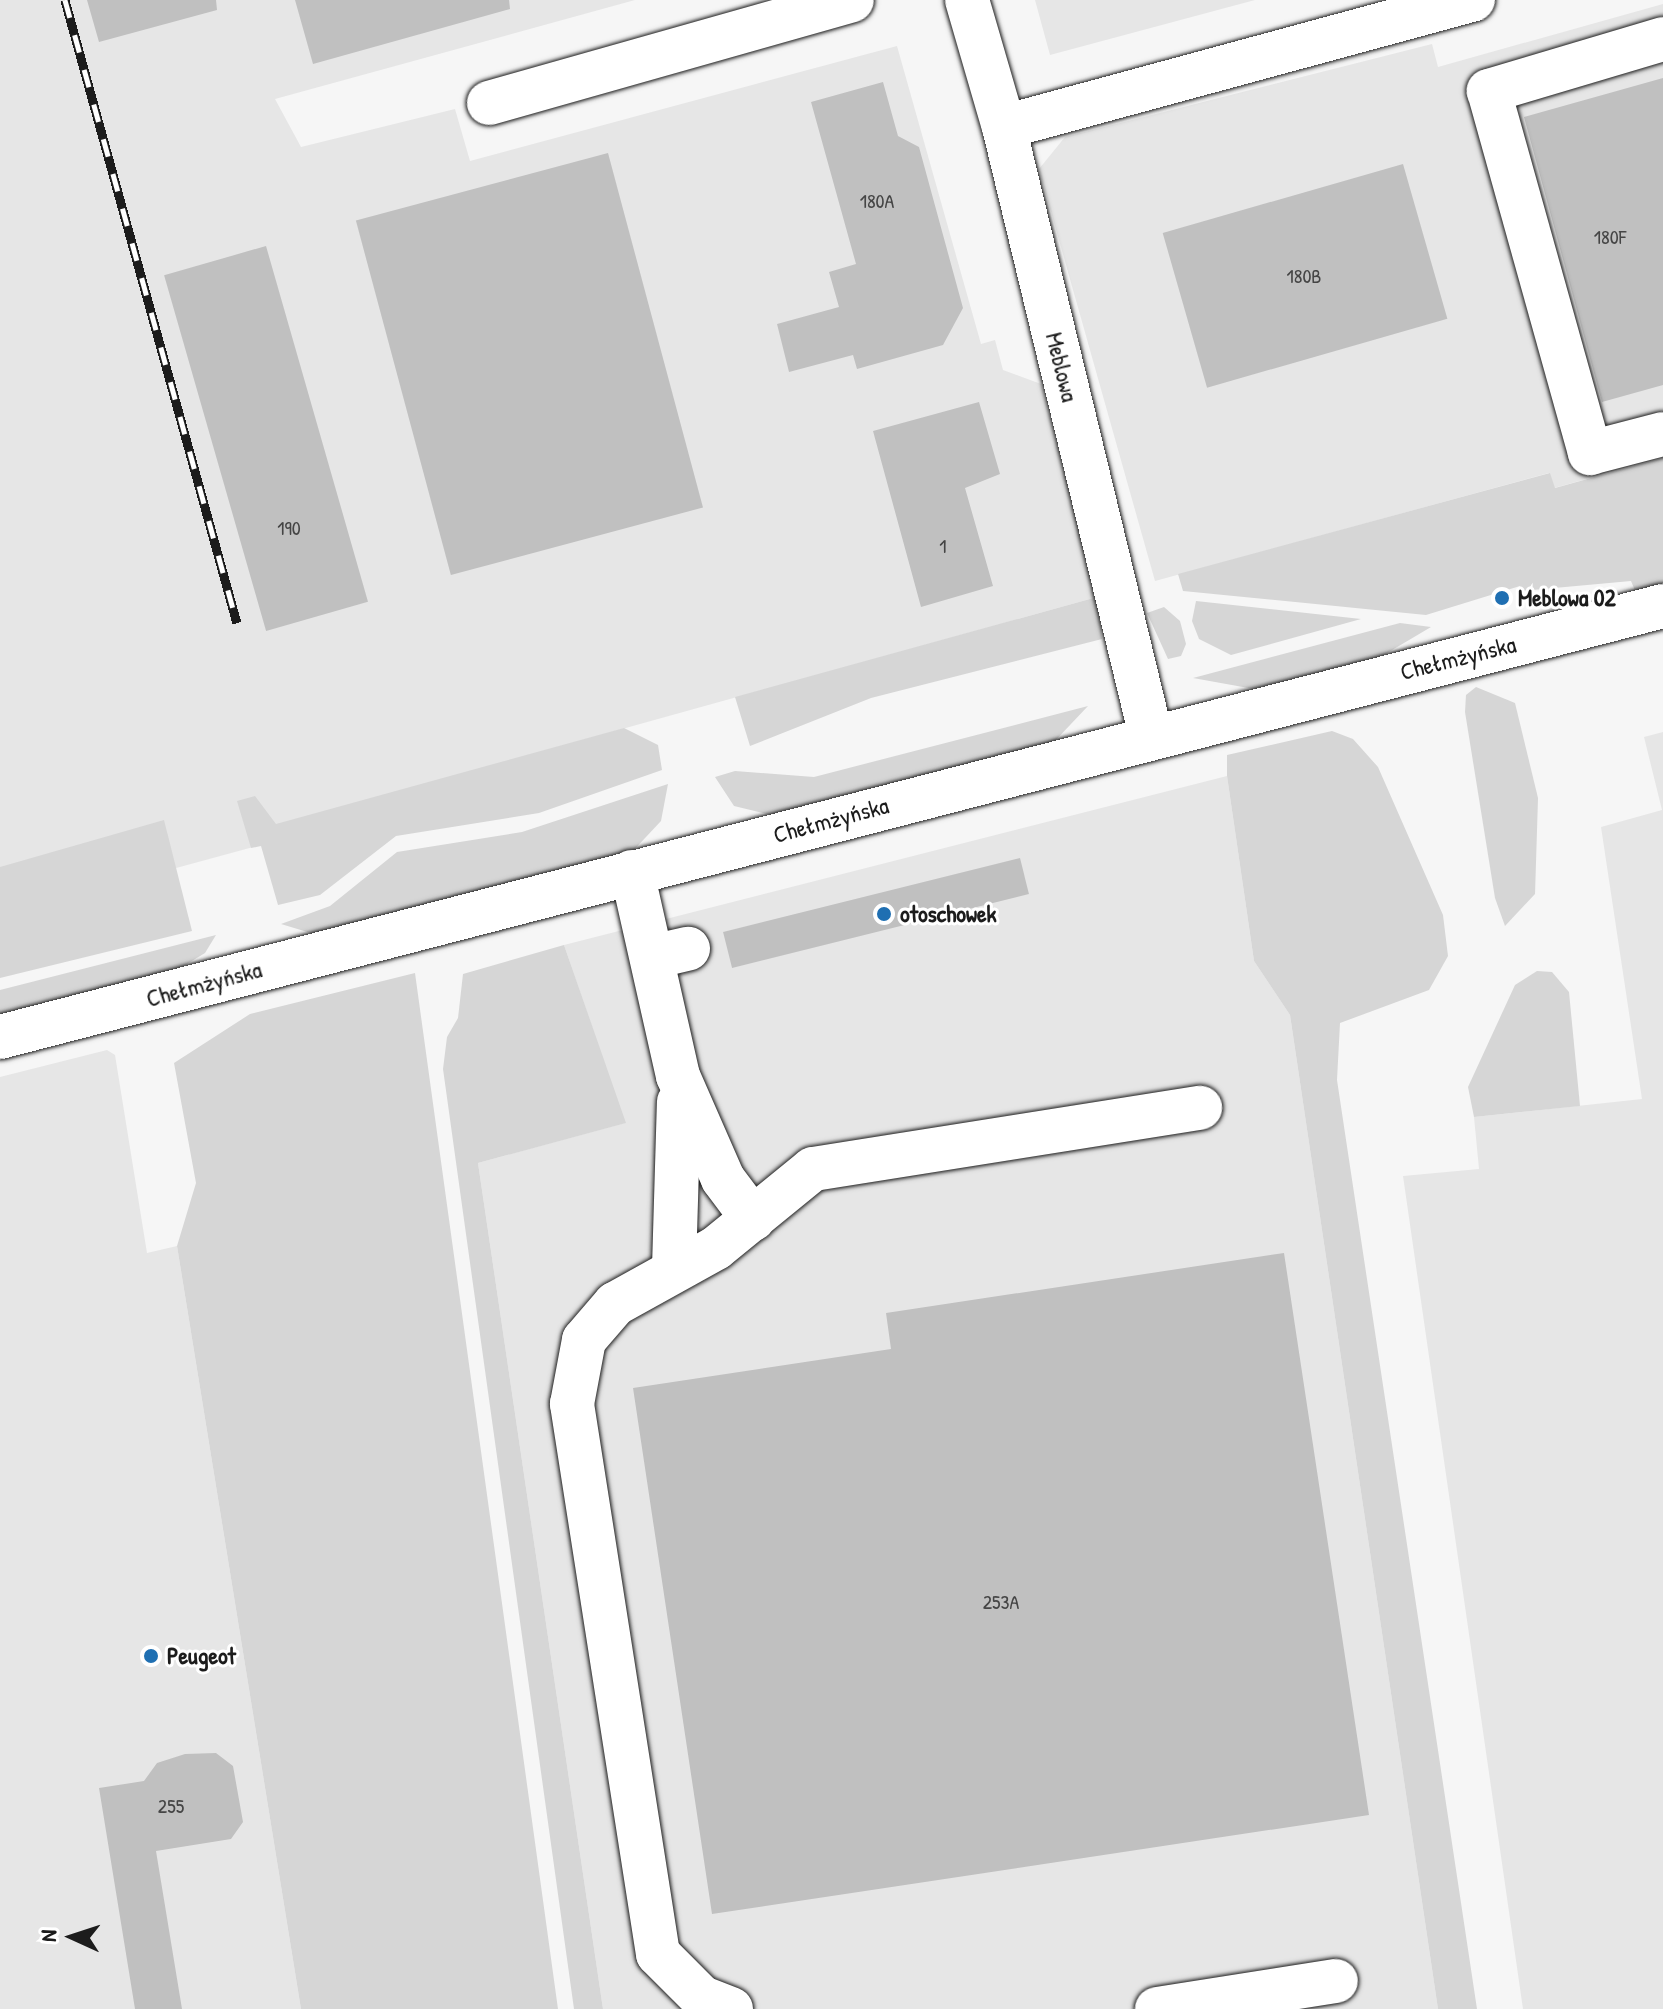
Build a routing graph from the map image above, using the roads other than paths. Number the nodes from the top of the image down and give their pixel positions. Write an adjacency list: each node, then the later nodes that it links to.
1 (852, 0): 5 (street)
2 (967, 0): 6 (street, Meblowa)
3 (1473, 0): 6 (street)
4 (1663, 39): 7 (street)
5 (489, 103)
6 (1004, 127): 9 (street, Meblowa)
7 (1663, 434)
8 (1663, 606): 9 (street, Chełmżyńska)
9 (1151, 736): 10 (street, Chełmżyńska)
10 (632, 872): 11 (street, Chełmżyńska); 12 (street)
11 (0, 1037)
12 (678, 1076): 14 (street); 15 (street)
13 (1200, 1108): 14 (street)
14 (753, 1219): 15 (street)
15 (674, 1268): 17 (street)
16 (1336, 1981): 18 (street)
17 (731, 2009)
18 (1157, 2009)

